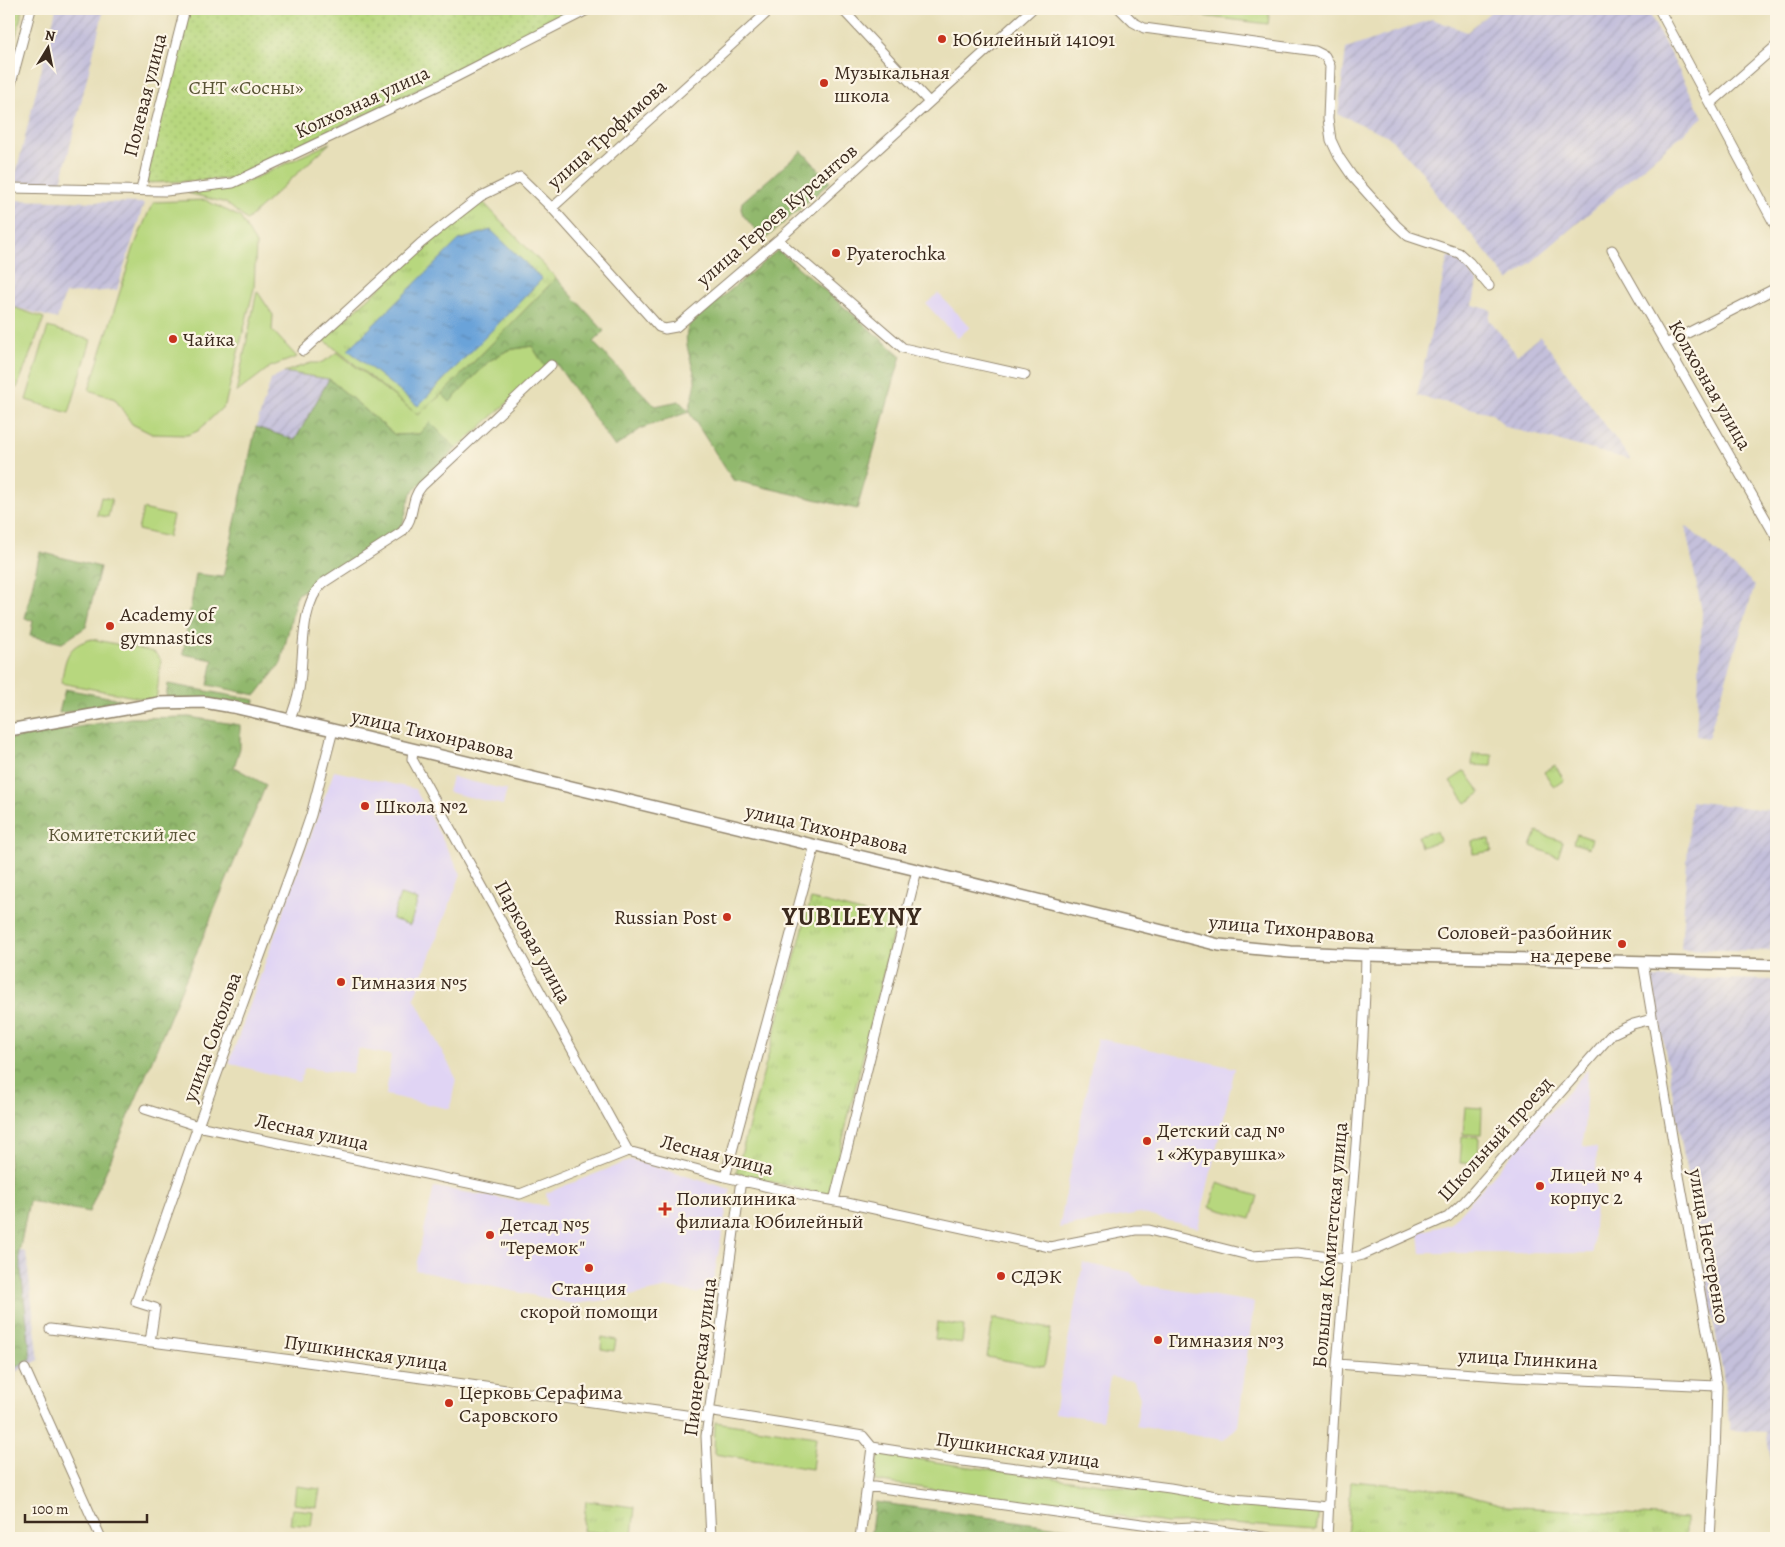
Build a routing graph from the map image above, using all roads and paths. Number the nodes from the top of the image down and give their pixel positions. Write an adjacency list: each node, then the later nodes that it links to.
1 (32, 9): 10 (street)
2 (185, 9): 14 (street, Полевая улица)
3 (589, 9): 14 (street, Колхозная улица)
4 (771, 9): 16 (street, улица Трофимова)
5 (842, 9): 11 (street)
6 (1032, 9): 11 (street, улица Героев Курсантов)
7 (1120, 9): 21 (street)
8 (1659, 9): 12 (street)
9 (1776, 46): 12 (street)
10 (9, 91)
11 (929, 102): 19 (street, улица Героев Курсантов)
12 (1710, 104): 17 (street)
13 (9, 188): 14 (street, Колхозная улица)
14 (141, 190)
15 (1776, 205): 17 (street)
16 (552, 208): 19 (street, улица Героев Курсантов); 24 (street, улица Трофимова)
17 (1767, 210): 18 (street)
18 (1776, 227)
19 (778, 240): 26 (street)
20 (1612, 250): 23 (street, Колхозная улица)
21 (1489, 286)
22 (1776, 288): 23 (street)
23 (1666, 344): 27 (street, Колхозная улица)
24 (303, 351)
25 (551, 365): 28 (street)
26 (1025, 375)
27 (1776, 537)
28 (290, 720): 29 (main road, улица Тихонравова); 30 (main road, улица Тихонравова)
29 (9, 730)
30 (333, 730): 31 (main road, улица Тихонравова); 39 (street, улица Соколова)
31 (413, 749): 32 (main road, улица Тихонравова); 40 (street, Парковая улица)
32 (815, 845): 33 (main road, улица Тихонравова); 41 (street)
33 (917, 870): 34 (main road, улица Тихонравова); 43 (street)
34 (1366, 955): 35 (main road, улица Тихонравова); 44 (street, Большая Комитетская улица)
35 (1643, 962): 36 (main road, улица Тихонравова); 37 (street, улица Нестеренко)
36 (1776, 965)
37 (1652, 1019): 44 (street, Школьный проезд); 49 (street, улица Нестеренко)
38 (145, 1109): 39 (street, Лесная улица)
39 (198, 1126): 40 (street, Лесная улица); 46 (street, улица Соколова)
40 (628, 1151): 41 (street, Лесная улица)
41 (725, 1177): 42 (street, Лесная улица)
42 (741, 1180): 43 (street, Лесная улица); 50 (street, Пионерская улица)
43 (834, 1201): 44 (street, Лесная улица)
44 (1346, 1259): 47 (street, Большая Комитетская улица)
45 (50, 1329): 46 (street, Пушкинская улица)
46 (150, 1342): 50 (street, Пушкинская улица)
47 (1337, 1364): 49 (street, улица Глинкина); 53 (street, Большая Комитетская улица)
48 (25, 1370): 56 (street)
49 (1717, 1386): 62 (street, улица Нестеренко)
50 (708, 1415): 51 (street, Пушкинская улица); 57 (street, Пионерская улица)
51 (872, 1447): 52 (street); 53 (street, Пушкинская улица)
52 (867, 1486): 54 (street); 58 (street)
53 (1329, 1507): 61 (street, Большая Комитетская улица)
54 (1170, 1528): 55 (street); 59 (street)
55 (1219, 1534): 60 (street)
56 (101, 1538)
57 (711, 1538)
58 (860, 1538)
59 (1179, 1538)
60 (1270, 1538)
61 (1327, 1538)
62 (1710, 1538)

